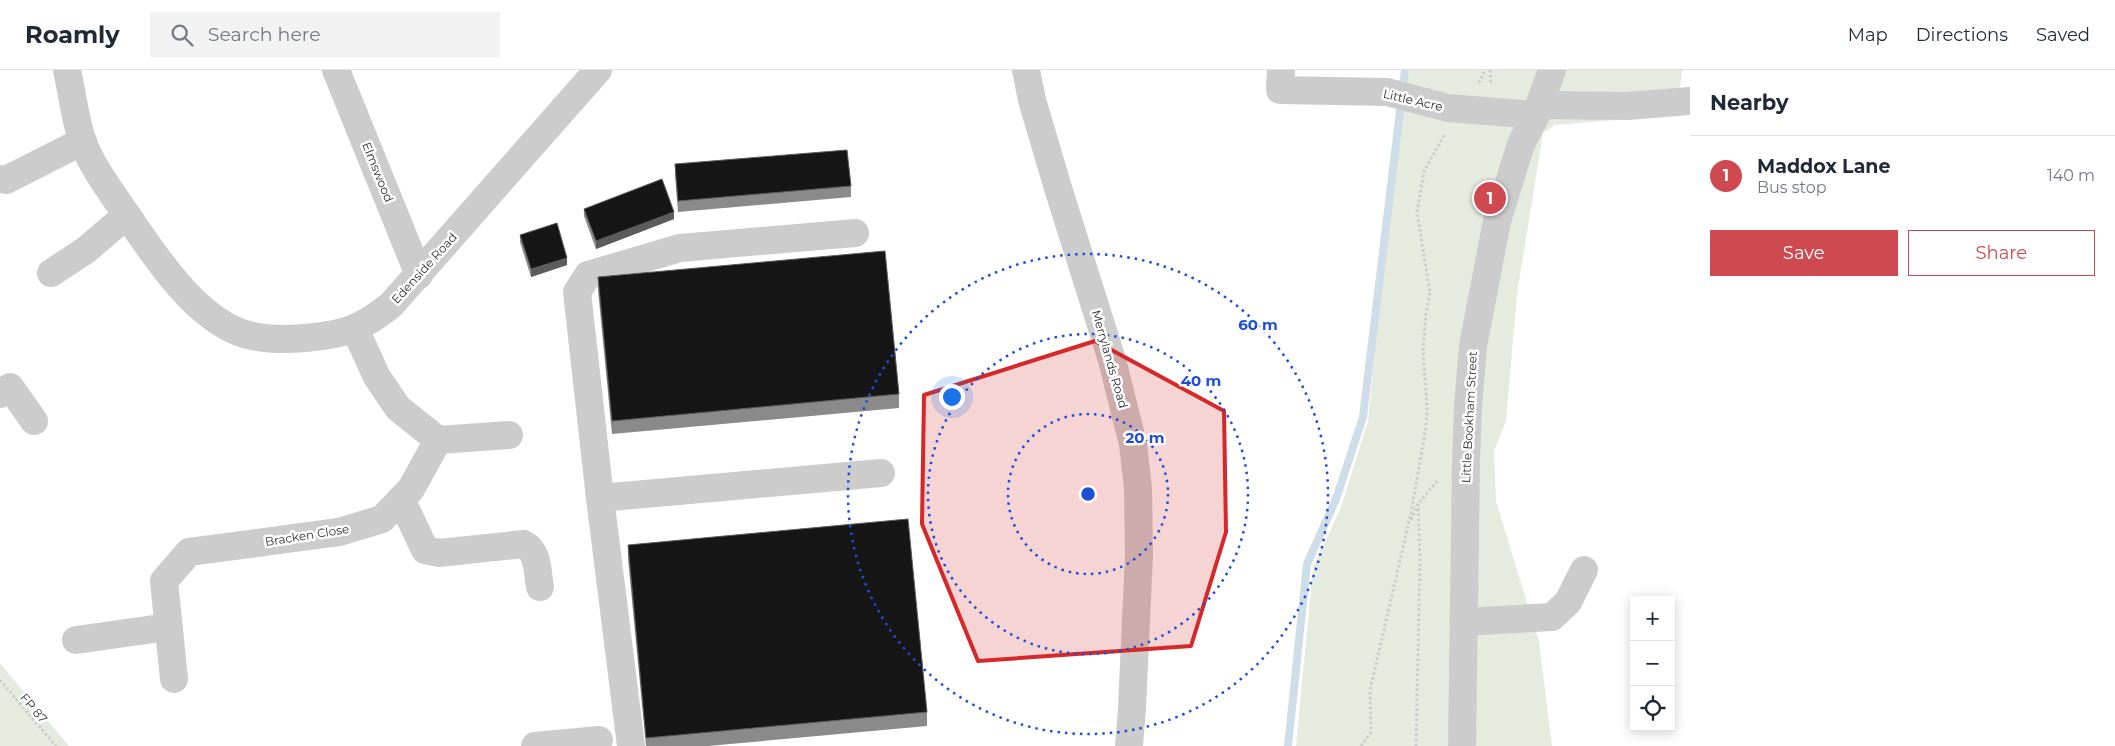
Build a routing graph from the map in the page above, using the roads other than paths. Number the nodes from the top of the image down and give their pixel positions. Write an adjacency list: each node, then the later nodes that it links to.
1 (66, 70): 9 (street, Edenside Road)
2 (336, 70): 14 (street, Elmswood)
3 (598, 70): 14 (street, Edenside Road)
4 (1026, 70): 32 (street, Merrylands Road)
5 (1281, 70): 8 (street, Little Acre)
6 (1552, 70): 8 (street, Little Bookham Street)
7 (1690, 101): 8 (street, Little Acre)
8 (1537, 110): 25 (street, Little Bookham Street)
9 (82, 141): 10 (street); 11 (street, Edenside Road)
10 (0, 178)
11 (127, 215): 13 (street); 15 (street, Edenside Road)
12 (855, 233): 21 (street)
13 (51, 273)
14 (419, 275): 15 (street, Edenside Road)
15 (355, 329): 19 (street)
16 (0, 394): 17 (street)
17 (34, 421)
18 (509, 435): 19 (street)
19 (438, 440): 22 (street, Bracken Close)
20 (881, 473): 21 (street)
21 (600, 498): 31 (street)
22 (401, 499): 24 (street); 26 (street, Bracken Close)
23 (1584, 570): 25 (street)
24 (540, 587)
25 (1464, 622): 33 (street, Little Bookham Street)
26 (168, 628): 27 (street); 28 (street, Bracken Close)
27 (76, 640)
28 (174, 679)
29 (599, 740): 30 (street)
30 (535, 746)
31 (631, 746)
32 (1128, 746)
33 (1462, 746)

